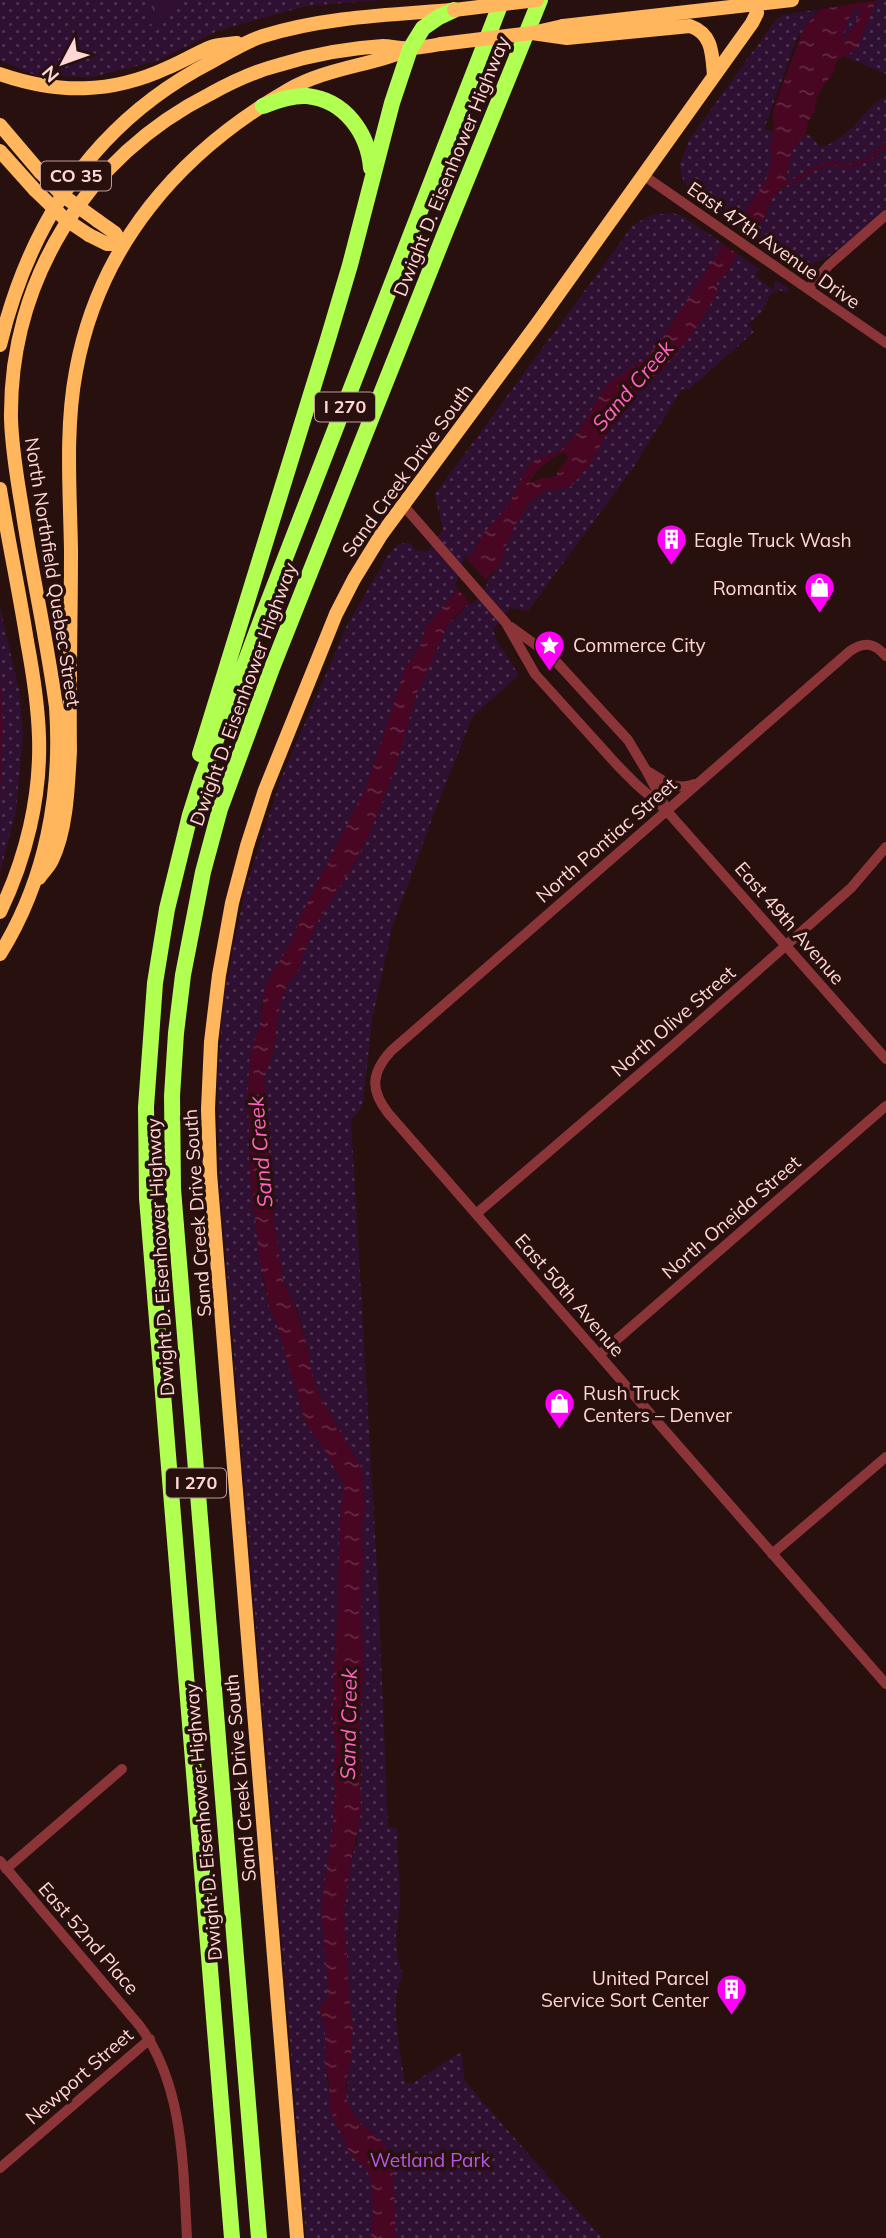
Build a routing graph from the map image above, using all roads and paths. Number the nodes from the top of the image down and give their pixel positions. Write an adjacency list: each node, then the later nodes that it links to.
1 (502, 0): 28 (highway, Dwight D. Eisenhower Highway / I 270)
2 (539, 0): 5 (main road, CO 35, bridge); 48 (highway, Dwight D. Eisenhower Highway / I 270)
3 (792, 0): 4 (main road, North Northfield Quebec Street / CO 35)
4 (757, 2): 6 (main road, North Northfield Quebec Street / CO 35); 10 (main road, Sand Creek Drive South)
5 (454, 10): 7 (main road, CO 35); 8 (highway)
6 (561, 32): 8 (main road, North Northfield Quebec Street / CO 35, bridge); 10 (main road)
7 (246, 42): 9 (main road); 20 (main road, CO 35)
8 (410, 49): 11 (main road); 15 (highway); 30 (main road, North Northfield Quebec Street / CO 35)
9 (0, 74)
10 (714, 76): 14 (main road, Sand Creek Drive South)
11 (263, 106): 15 (highway); 17 (main road)
12 (0, 125): 17 (main road, bridge)
13 (0, 151): 17 (main road, bridge)
14 (643, 175): 18 (street, East 47th Avenue Drive); 22 (main road, Sand Creek Drive South)
15 (372, 178): 28 (highway)
16 (886, 215): 18 (street)
17 (122, 244): 30 (main road)
18 (808, 289): 19 (street, East 47th Avenue Drive)
19 (886, 343)
20 (0, 345)
21 (0, 489): 31 (main road)
22 (402, 505): 23 (street, East 49th Avenue); 49 (main road, Sand Creek Drive South)
23 (506, 623): 25 (street, East 49th Avenue); 27 (street, East 49th Avenue)
24 (886, 656): 26 (street, North Pontiac Street)
25 (646, 770): 26 (street); 27 (street, East 49th Avenue)
26 (697, 783): 27 (street, North Pontiac Street)
27 (666, 810): 32 (street, East 49th Avenue); 35 (street, North Pontiac Street)
28 (190, 815): 47 (highway, Dwight D. Eisenhower Highway / I 270)
29 (886, 847): 32 (street, North Olive Street)
30 (34, 884): 33 (main road, CO 35)
31 (0, 912)
32 (787, 945): 34 (street, East 49th Avenue); 37 (street, North Olive Street)
33 (0, 954)
34 (886, 1059)
35 (375, 1083): 37 (street, East 50th Avenue)
36 (886, 1106): 38 (street, North Oneida Street)
37 (476, 1214): 38 (street, East 50th Avenue)
38 (599, 1355): 40 (street, East 50th Avenue)
39 (886, 1457): 40 (street)
40 (772, 1554): 41 (street, East 50th Avenue)
41 (885, 1682)
42 (122, 1769): 43 (street)
43 (3, 1865): 44 (street, East 52nd Place)
44 (150, 2039): 45 (street, Newport Street); 46 (street, East 52nd Place)
45 (0, 2168)
46 (187, 2238)
47 (232, 2238)
48 (259, 2238)
49 (298, 2238)

